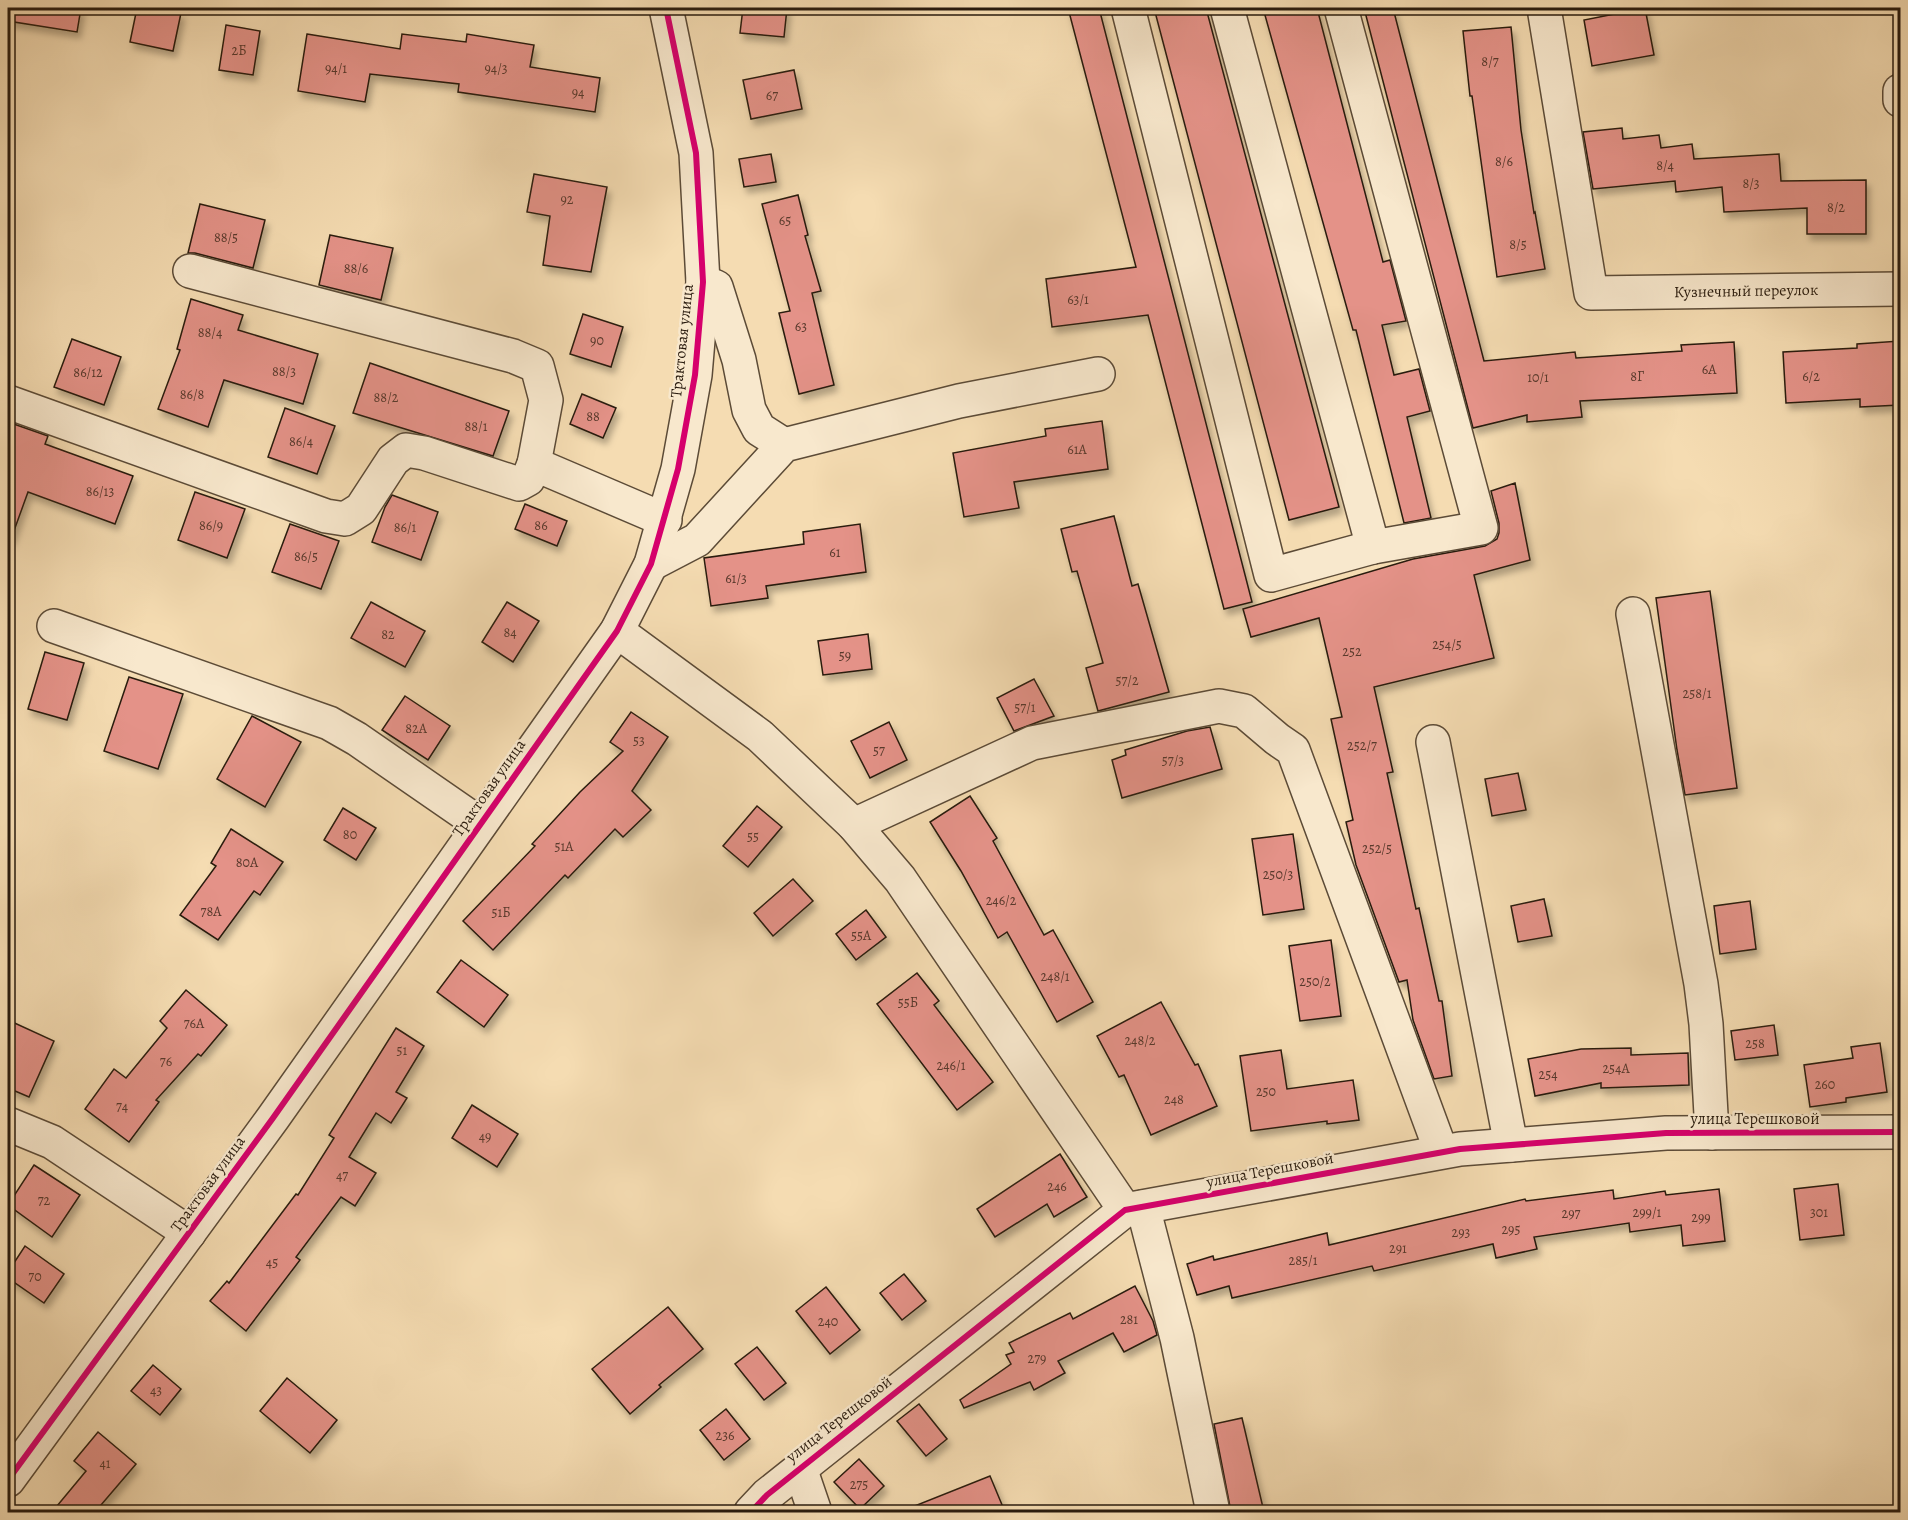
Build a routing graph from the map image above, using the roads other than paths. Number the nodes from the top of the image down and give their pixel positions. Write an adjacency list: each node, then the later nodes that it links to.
1 (666, 8): 9 (street, Трактовая улица)
2 (1128, 8): 16 (street)
3 (1227, 8): 16 (street)
4 (1341, 8): 16 (street)
5 (1545, 14): 10 (street, Кузнечный переулок)
6 (1900, 91): 7 (street)
7 (1900, 100)
8 (190, 271): 14 (street)
9 (702, 282): 13 (street); 15 (street, Трактовая улица)
10 (1900, 289)
11 (1098, 374): 13 (street)
12 (8, 402): 14 (street)
13 (784, 445): 17 (street)
14 (534, 464): 15 (street)
15 (665, 520): 17 (street, Трактовая улица)
16 (1373, 547)
17 (651, 564): 20 (street, Трактовая улица)
18 (1633, 614): 26 (street)
19 (54, 626): 22 (street)
20 (617, 631): 22 (street, Трактовая улица); 23 (street)
21 (1433, 742): 27 (street)
22 (480, 824): 30 (street, Трактовая улица)
23 (854, 825): 28 (street); 29 (street)
24 (8, 1124): 30 (street)
25 (1900, 1132): 26 (street, улица Терешковой)
26 (1712, 1133): 27 (street, улица Терешковой)
27 (1511, 1145): 28 (street, улица Терешковой)
28 (1441, 1151): 29 (street, улица Терешковой)
29 (1134, 1209): 31 (street, улица Терешковой); 35 (street)
30 (189, 1233): 32 (street, Трактовая улица)
31 (800, 1468): 33 (street, улица Терешковой); 34 (street)
32 (8, 1480)
33 (751, 1512)
34 (815, 1512)
35 (1213, 1512)

